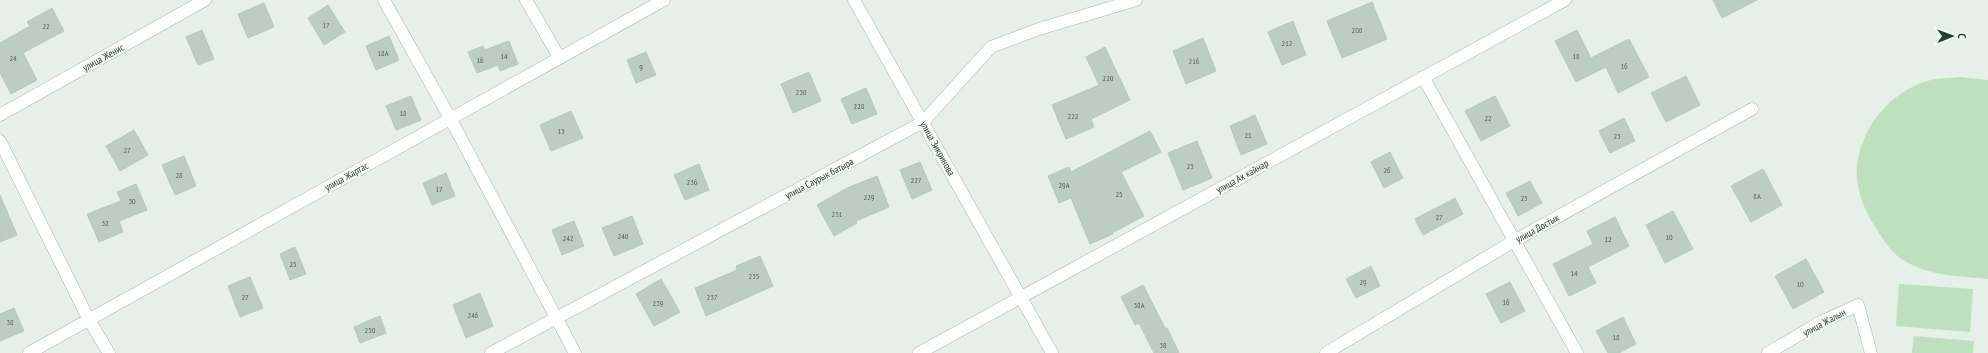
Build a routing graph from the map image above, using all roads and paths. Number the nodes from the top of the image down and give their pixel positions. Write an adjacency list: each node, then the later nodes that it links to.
1 (205, 0): 11 (street, улица Женис)
2 (384, 0): 12 (street)
3 (526, 0): 8 (street)
4 (664, 0): 8 (street, улица Жартас)
5 (854, 0): 13 (street, улица Зикринова)
6 (1136, 0): 13 (street, улица Саурык батыра)
7 (1565, 0): 9 (street, улица Ак кайнар)
8 (559, 57): 12 (street, улица Жартас)
9 (1423, 77): 15 (street); 16 (street, улица Ак кайнар)
10 (1752, 109): 15 (street, улица Достык)
11 (0, 115)
12 (450, 118): 17 (street); 18 (street, улица Жартас)
13 (923, 122): 16 (street, улица Зикринова); 17 (street, улица Саурык батыра)
14 (0, 141): 18 (street)
15 (1514, 241): 25 (street, улица Достык); 26 (street)
16 (1020, 296): 23 (street, улица Ак кайнар); 24 (street, улица Зикринова)
17 (556, 318): 21 (street, улица Саурык батыра); 22 (street)
18 (88, 320): 19 (street, улица Жартас); 20 (street)
19 (29, 353)
20 (109, 353)
21 (491, 353)
22 (574, 353)
23 (919, 353)
24 (1052, 353)
25 (1326, 353)
26 (1577, 353)
27 (1768, 353): 28 (street, улица Жалын)
28 (1870, 353)

